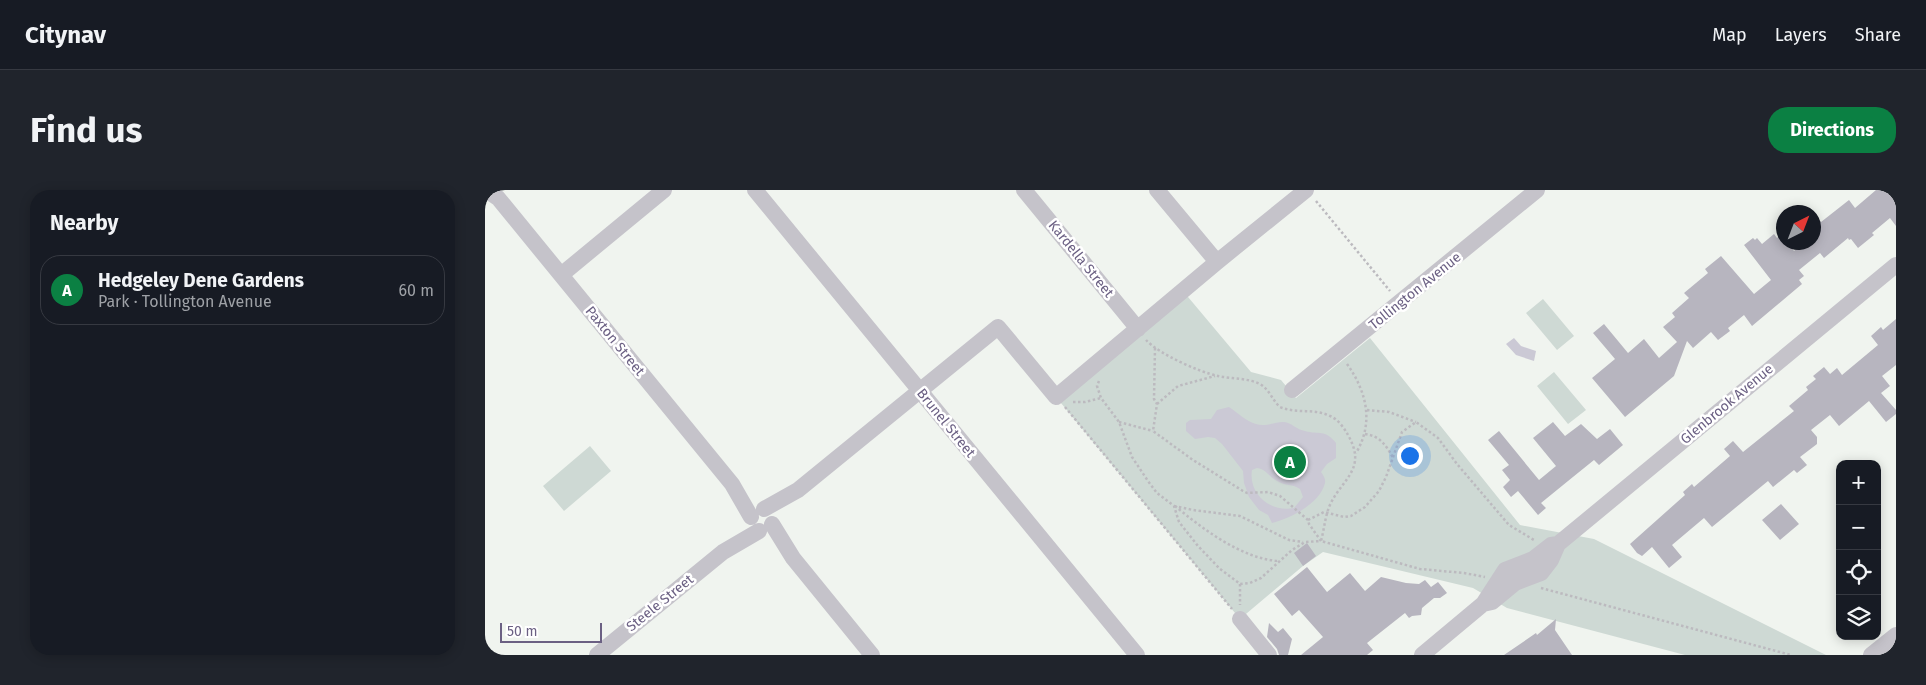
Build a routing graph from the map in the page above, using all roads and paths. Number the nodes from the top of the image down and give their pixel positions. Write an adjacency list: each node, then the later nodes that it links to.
1 (664, 190): 10 (street)
2 (755, 190): 18 (street, Brunel Street)
3 (1024, 190): 12 (street, Kardella Street)
4 (1157, 190): 8 (street)
5 (1537, 190): 11 (street, Tollington Avenue)
6 (493, 193): 10 (street, Paxton Street)
7 (1301, 193): 8 (street); 11 (path)
8 (1217, 262): 12 (street)
9 (1896, 265): 46 (street, Glenbrook Avenue)
10 (561, 275): 31 (street, Paxton Street)
11 (1400, 303): 14 (street, Tollington Avenue)
12 (1138, 328): 13 (path); 19 (street)
13 (1155, 348): 15 (path); 21 (path)
14 (1338, 353): 17 (street, Tollington Avenue); 22 (path)
15 (1216, 376): 21 (path); 27 (path)
16 (1100, 379): 20 (path)
17 (1292, 390)
18 (920, 391): 19 (street, Steele Street); 31 (street, Steele Street); 44 (street, Brunel Street)
19 (1056, 396): 20 (path); 40 (path)
20 (1101, 398): 23 (path)
21 (1157, 404): 25 (path)
22 (1367, 410): 24 (path); 26 (path)
23 (1119, 422): 25 (path); 29 (path)
24 (1416, 422): 28 (path); 35 (path)
25 (1153, 431): 32 (path)
26 (1365, 434): 27 (path); 28 (path)
27 (1356, 453): 30 (path)
28 (1393, 458): 30 (path)
29 (1174, 506): 34 (path); 36 (path); 38 (path)
30 (1327, 514): 32 (path); 33 (path)
31 (761, 520): 42 (street, Steele Street); 43 (street, Paxton Street)
32 (1308, 520): 33 (path)
33 (1321, 541): 34 (path); 37 (path)
34 (1305, 542): 36 (path)
35 (1537, 543)
36 (1279, 561): 38 (path)
37 (1487, 577)
38 (1240, 584): 40 (path)
39 (1537, 587): 47 (path)
40 (1241, 619): 45 (street)
41 (1896, 635): 48 (street)
42 (597, 655)
43 (872, 655)
44 (1137, 655)
45 (1269, 655)
46 (1422, 655)
47 (1791, 655)
48 (1871, 655)

